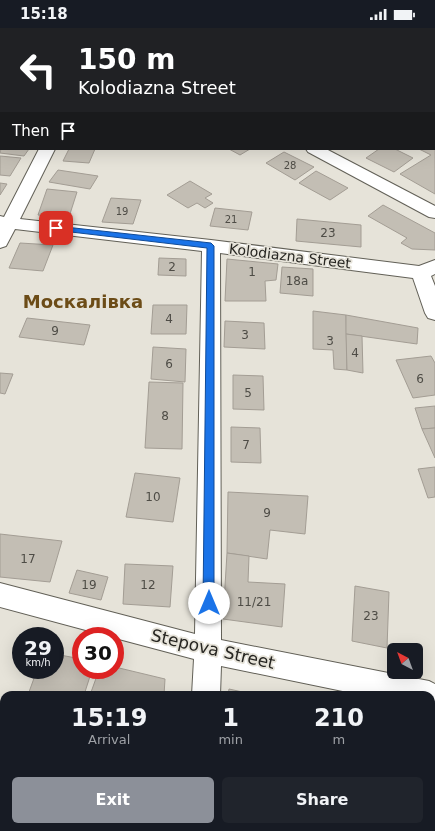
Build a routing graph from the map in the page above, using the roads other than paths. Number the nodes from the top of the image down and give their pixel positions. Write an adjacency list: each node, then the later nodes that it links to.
1 (46, 150): 4 (street)
2 (316, 150): 3 (street)
3 (435, 213)
4 (5, 223): 5 (street); 6 (street, Kolodiazna Street)
5 (0, 242)
6 (211, 246): 7 (street, Kolodiazna Street); 10 (street)
7 (428, 270): 8 (street)
8 (435, 313)
9 (0, 595): 10 (street, Stepova Street)
10 (208, 650): 11 (street); 12 (street, Stepova Street)
11 (206, 691)
12 (410, 691)

